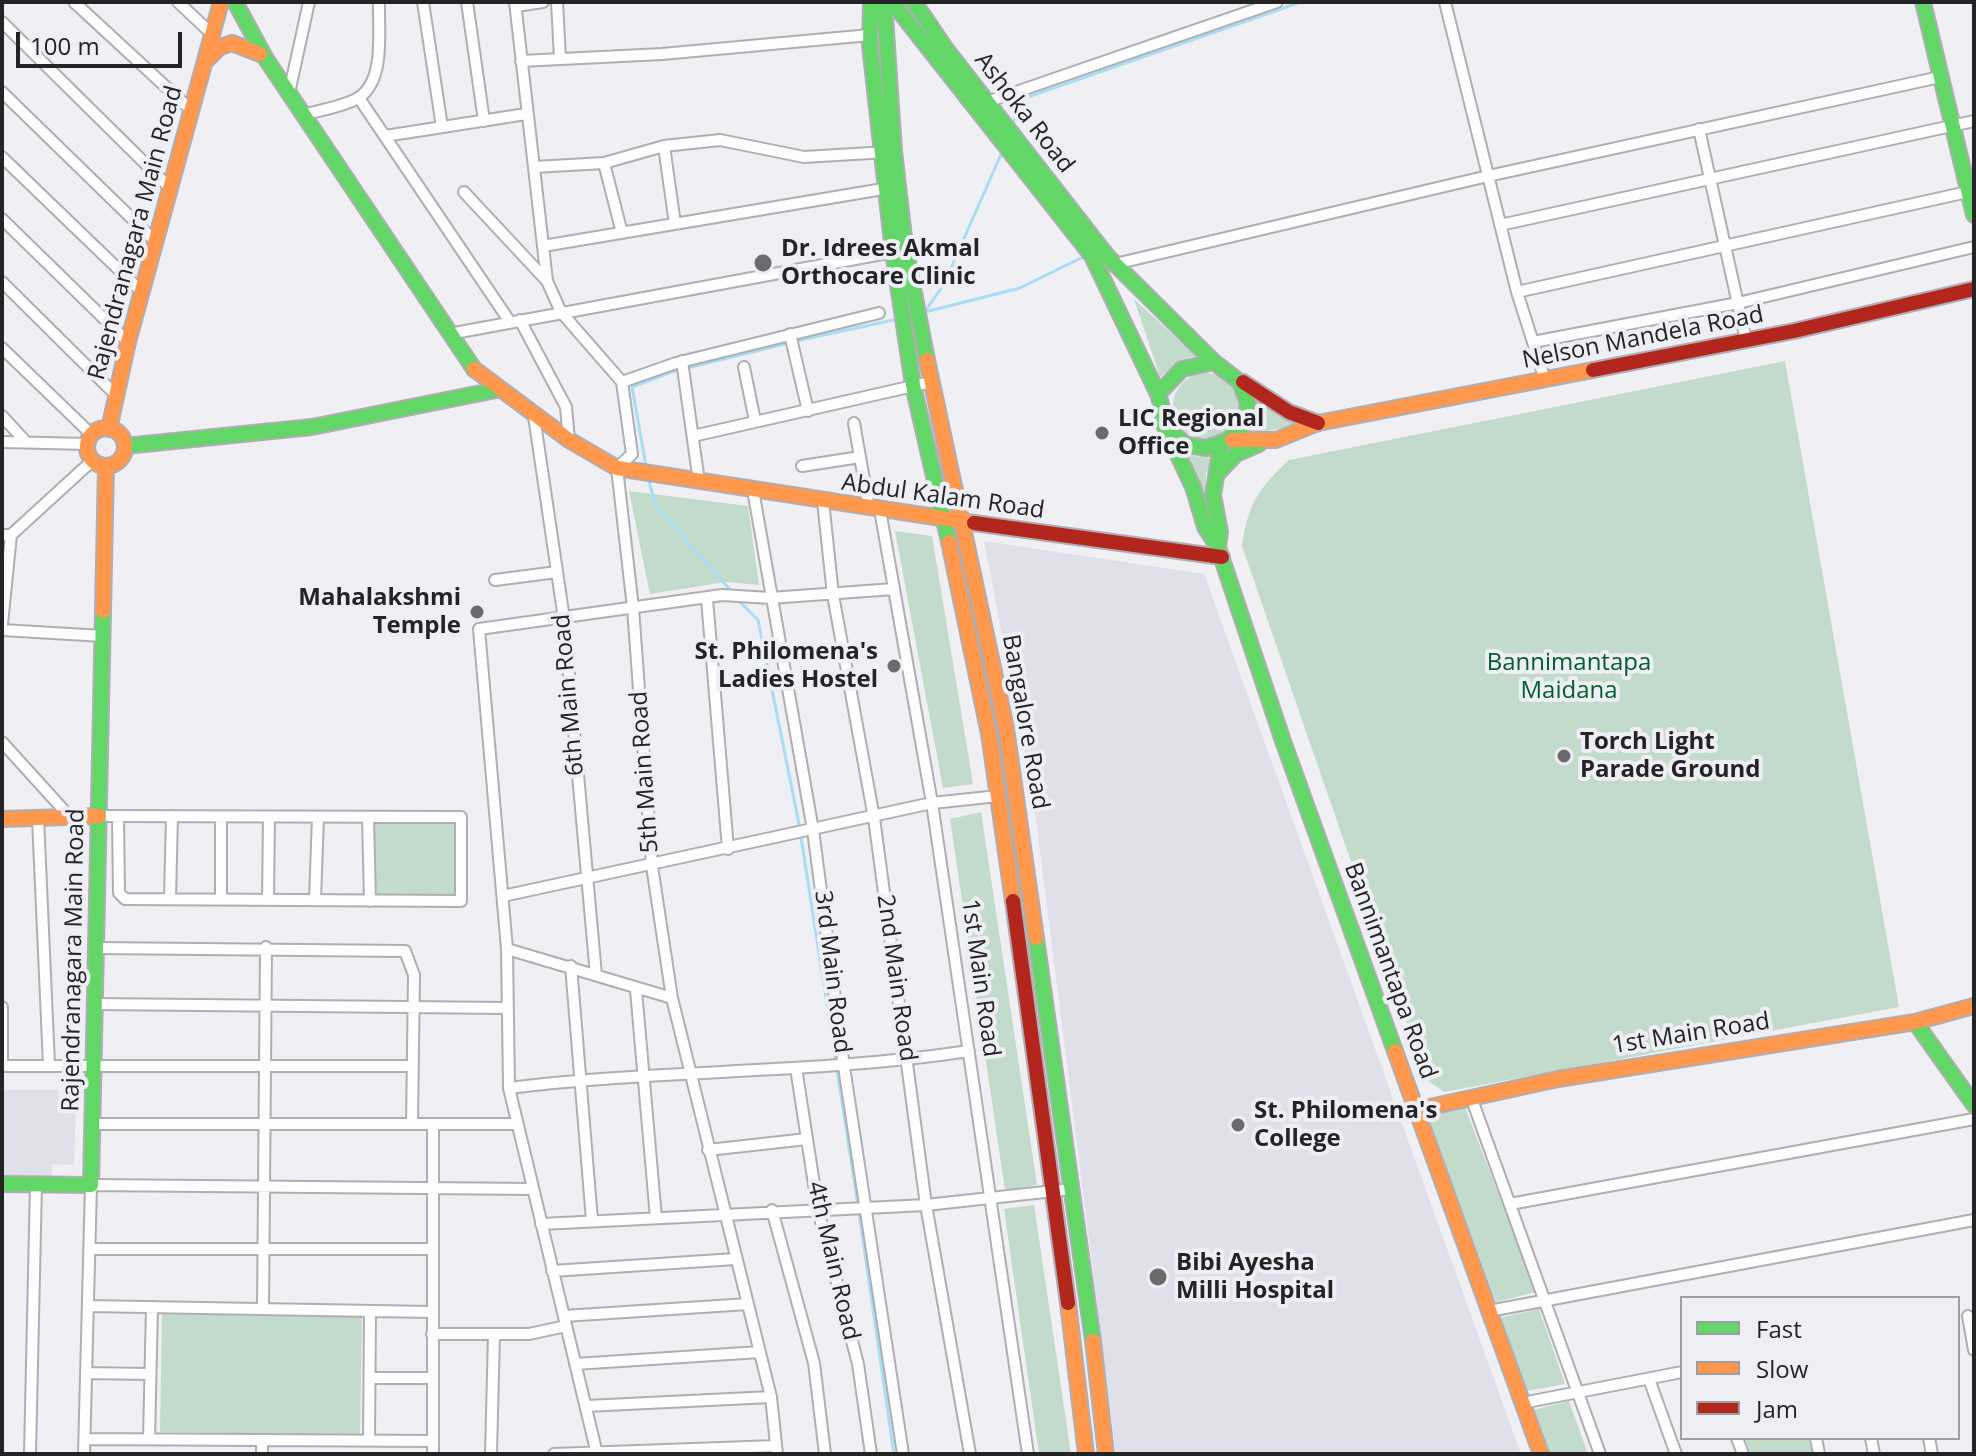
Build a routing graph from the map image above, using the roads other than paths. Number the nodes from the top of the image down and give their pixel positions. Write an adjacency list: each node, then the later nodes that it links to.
1 (74, 2): 31 (street)
2 (178, 2): 20 (street)
3 (221, 2): 20 (main road, Rajendranagara Main Road)
4 (235, 2): 23 (main road, Abdul Kalam Road)
5 (309, 2): 28 (street)
6 (379, 2): 29 (street)
7 (423, 2): 37 (street)
8 (467, 2): 34 (street)
9 (543, 2): 18 (street)
10 (557, 2): 22 (street)
11 (871, 2): 21 (main road, Bangalore Road)
12 (884, 2): 42 (main road, Bangalore Road)
13 (892, 2): 40 (main road)
14 (914, 2): 30 (main road, Ashoka Road)
15 (1277, 2): 30 (street)
16 (1445, 2): 46 (street)
17 (1923, 2): 26 (main road)
18 (515, 4): 24 (street)
19 (2, 22): 49 (street)
20 (212, 34): 25 (main road, Rajendranagara Main Road)
21 (870, 35): 22 (street); 42 (main road, Bangalore Road)
22 (560, 58): 24 (street)
23 (266, 59): 25 (main road); 28 (main road, Abdul Kalam Road)
24 (521, 61): 32 (street)
25 (204, 64): 31 (main road, Rajendranagara Main Road)
26 (1940, 77): 36 (main road); 38 (street)
27 (2, 92): 57 (street)
28 (289, 93): 33 (main road, Abdul Kalam Road)
29 (359, 98): 33 (street); 39 (street)
30 (987, 102): 40 (main road, Ashoka Road)
31 (192, 111): 49 (main road, Rajendranagara Main Road)
32 (526, 114): 34 (street); 45 (street)
33 (303, 115): 75 (main road, Abdul Kalam Road)
34 (484, 121): 37 (street)
35 (1974, 121): 36 (street)
36 (1952, 126): 47 (street); 51 (main road)
37 (442, 127): 39 (street)
38 (1699, 129): 46 (street); 47 (street)
39 (385, 136): 73 (street)
40 (1008, 138): 61 (main road, Ashoka Road)
41 (664, 146): 42 (street); 44 (street); 54 (street)
42 (888, 152): 48 (main road, Bangalore Road)
43 (2, 157): 68 (street)
44 (604, 163): 45 (street); 56 (street)
45 (534, 167): 58 (street)
46 (1488, 176): 55 (street); 63 (street)
47 (1710, 179): 55 (street); 59 (street)
48 (894, 188): 54 (street); 62 (main road, Bangalore Road); 69 (main road, Bangalore Road)
49 (171, 189): 57 (main road, Rajendranagara Main Road)
50 (464, 192): 64 (street)
51 (1971, 192): 52 (main road); 59 (street)
52 (1974, 215)
53 (2, 219): 78 (street)
54 (675, 224): 56 (street)
55 (1500, 225): 67 (street)
56 (622, 233): 58 (street)
57 (156, 242): 68 (main road, Rajendranagara Main Road)
58 (543, 246): 64 (street)
59 (1726, 246): 67 (street); 70 (street)
60 (1974, 247): 70 (street)
61 (1095, 250): 63 (main road); 90 (main road)
62 (893, 252): 69 (main road, Bangalore Road); 71 (street)
63 (1115, 264): 82 (main road)
64 (547, 281): 71 (street)
65 (2, 282): 91 (street)
66 (1974, 289): 77 (main road, Nelson Mandela Road)
67 (1517, 292): 79 (street)
68 (143, 293): 78 (main road, Rajendranagara Main Road)
69 (907, 296): 74 (main road, Bangalore Road)
70 (1738, 303): 77 (street); 79 (street)
71 (561, 312): 73 (street); 85 (street)
72 (879, 313): 76 (street)
73 (515, 321): 75 (street); 102 (street)
74 (913, 331): 86 (main road, Bangalore Road); 88 (main road, Bangalore Road)
75 (449, 334): 89 (main road, Abdul Kalam Road)
76 (790, 334): 81 (street); 92 (street)
77 (1746, 340): 84 (main road, Nelson Mandela Road)
78 (128, 342): 91 (main road, Rajendranagara Main Road)
79 (1533, 342): 84 (street)
80 (2, 348): 101 (street)
81 (682, 361): 85 (street); 100 (street)
82 (1214, 362): 87 (main road); 90 (main road)
83 (744, 367): 95 (street)
84 (1545, 380): 98 (main road, Nelson Mandela Road)
85 (622, 382): 111 (street)
86 (931, 382): 88 (street); 118 (main road, Bangalore Road)
87 (1243, 382): 98 (main road); 105 (main road)
88 (913, 385): 92 (street); 117 (main road, Bangalore Road)
89 (496, 390): 94 (main road, Abdul Kalam Road); 107 (main road)
90 (1158, 394): 96 (main road)
91 (116, 395): 99 (main road, Rajendranagara Main Road)
92 (808, 411): 95 (street)
93 (2, 416): 104 (street)
94 (534, 416): 102 (main road, Abdul Kalam Road); 121 (street, 6th Main Road)
95 (755, 421): 100 (street)
96 (1162, 421): 105 (main road); 120 (main road)
97 (854, 423): 108 (street, 1st Main Road)
98 (1318, 423): 106 (main road, Nelson Mandela Road)
99 (109, 429): 101 (main road); 107 (main road)
100 (693, 436): 113 (street)
101 (90, 440): 104 (street); 109 (main road)
102 (569, 440): 111 (main road, Abdul Kalam Road)
103 (2, 442): 104 (street)
104 (26, 442)
105 (1226, 443): 106 (main road, Nelson Mandela Road); 112 (main road)
106 (1260, 443): 112 (main road)
107 (125, 446): 109 (main road)
108 (860, 457): 110 (street); 116 (street, 1st Main Road)
109 (99, 463): 119 (street); 130 (main road, Rajendranagara Main Road)
110 (802, 466)
111 (617, 468): 113 (main road, Abdul Kalam Road); 127 (street, 5th Main Road)
112 (1214, 480): 120 (main road)
113 (699, 482): 114 (main road, Abdul Kalam Road)
114 (753, 490): 115 (main road, Abdul Kalam Road); 125 (street, 3rd Main Road)
115 (823, 501): 116 (main road, Abdul Kalam Road); 124 (street, 2nd Main Road)
116 (874, 509): 117 (main road, Abdul Kalam Road); 123 (street, 1st Main Road)
117 (943, 519): 118 (main road, Abdul Kalam Road); 132 (main road, Bangalore Road)
118 (963, 521): 120 (main road, Abdul Kalam Road); 199 (main road, Bangalore Road)
119 (7, 535): 129 (street)
120 (1220, 552): 184 (main road, Bannimantapa Road)
121 (557, 572): 122 (street); 128 (street, 6th Main Road)
122 (495, 580)
123 (894, 589): 124 (street); 133 (street, 1st Main Road)
124 (833, 595): 125 (street); 143 (street, 2nd Main Road)
125 (770, 598): 126 (street); 145 (street, 3rd Main Road)
126 (707, 599): 127 (street); 146 (street)
127 (633, 608): 128 (street); 147 (street, 5th Main Road)
128 (564, 619): 148 (street, 6th Main Road); 149 (street)
129 (2, 627): 130 (street)
130 (103, 636): 134 (main road, Rajendranagara Main Road)
131 (2, 742): 137 (street)
132 (998, 796): 133 (street); 200 (main road, Bangalore Road)
133 (932, 803): 143 (street); 169 (street, 1st Main Road)
134 (99, 816): 135 (street); 137 (main road); 156 (main road, Rajendranagara Main Road)
135 (118, 816): 136 (street); 150 (street)
136 (172, 816): 138 (street); 150 (street)
137 (70, 817): 142 (main road)
138 (221, 817): 139 (street); 151 (street)
139 (269, 817): 140 (street); 152 (street)
140 (318, 817): 141 (street); 153 (street)
141 (368, 817): 154 (street); 154 (street)
142 (38, 818): 144 (main road); 171 (street)
143 (874, 818): 145 (street); 170 (street, 2nd Main Road)
144 (2, 819)
145 (813, 830): 146 (street); 176 (street, 3rd Main Road)
146 (728, 849): 147 (street)
147 (652, 866): 148 (street); 161 (street, 5th Main Road)
148 (585, 880): 149 (street); 159 (street, 6th Main Road)
149 (503, 896): 157 (street)
150 (170, 899): 151 (street)
151 (221, 899): 152 (street)
152 (268, 900): 153 (street)
153 (315, 900): 154 (street)
154 (370, 901)
155 (266, 947): 156 (street); 163 (street); 166 (street)
156 (96, 948): 162 (main road, Rajendranagara Main Road)
157 (507, 949): 158 (street); 167 (street)
158 (571, 966): 159 (street); 180 (street)
159 (596, 975): 160 (street)
160 (636, 990): 161 (street); 179 (street)
161 (672, 998): 178 (street, 5th Main Road)
162 (95, 1004): 163 (street); 172 (main road, Rajendranagara Main Road)
163 (267, 1006): 166 (street); 174 (street)
164 (1974, 1006): 168 (main road, 1st Main Road)
165 (2, 1007): 173 (street)
166 (413, 1007): 167 (street); 175 (street)
167 (508, 1008): 181 (street)
168 (1915, 1022): 182 (main road, 1st Main Road); 183 (main road)
169 (969, 1051): 170 (street); 201 (street, 1st Main Road)
170 (907, 1060): 176 (street); 203 (street, 2nd Main Road)
171 (49, 1065): 172 (street); 173 (street)
172 (94, 1065): 174 (street); 186 (main road, Rajendranagara Main Road)
173 (2, 1066)
174 (266, 1066): 175 (street); 187 (street)
175 (412, 1066): 188 (street)
176 (844, 1067): 177 (street); 204 (street, 3rd Main Road)
177 (796, 1068): 178 (street); 191 (street, 4th Main Road)
178 (690, 1072): 179 (street); 192 (street)
179 (644, 1077): 180 (street); 208 (street)
180 (578, 1080): 181 (street); 209 (street)
181 (509, 1088): 190 (street)
182 (1471, 1097): 184 (main road, 1st Main Road); 202 (street)
183 (1974, 1105)
184 (1416, 1110): 223 (main road, Bannimantapa Road)
185 (1974, 1119): 202 (street)
186 (92, 1124): 187 (street); 195 (main road, Rajendranagara Main Road)
187 (265, 1124): 188 (street); 196 (street)
188 (412, 1124): 189 (street)
189 (433, 1124): 190 (street); 197 (street)
190 (517, 1124): 198 (street)
191 (807, 1139): 192 (street); 206 (street, 4th Main Road)
192 (708, 1150): 207 (street)
193 (2, 1184): 194 (main road)
194 (36, 1184): 195 (main road); 250 (street)
195 (91, 1185): 196 (street); 212 (street, Rajendranagara Main Road)
196 (264, 1186): 197 (street); 213 (street)
197 (431, 1188): 198 (street); 214 (street)
198 (533, 1189): 211 (street)
199 (1072, 1189): 200 (street); 262 (main road, Bangalore Road)
200 (1055, 1190): 201 (street); 261 (main road, Bangalore Road)
201 (990, 1199): 203 (street); 260 (street, 1st Main Road)
202 (1510, 1204): 217 (street)
203 (926, 1205): 204 (street); 259 (street, 2nd Main Road)
204 (865, 1208): 206 (street); 258 (street, 3rd Main Road)
205 (772, 1210): 206 (street); 207 (street); 256 (street)
206 (818, 1210): 257 (street, 4th Main Road)
207 (723, 1213): 208 (street); 215 (street)
208 (656, 1218): 209 (street)
209 (592, 1220): 211 (street)
210 (1974, 1220): 217 (street)
211 (541, 1224): 216 (street)
212 (89, 1249): 213 (street); 219 (street, Rajendranagara Main Road)
213 (264, 1249): 214 (street); 221 (street)
214 (431, 1249): 224 (street)
215 (735, 1259): 216 (street); 218 (street)
216 (552, 1271): 226 (street)
217 (1545, 1300): 223 (street); 238 (street)
218 (748, 1304): 226 (street); 230 (street)
219 (88, 1306): 220 (street); 233 (street, Rajendranagara Main Road)
220 (152, 1307): 221 (street); 234 (street)
221 (263, 1309): 222 (street)
222 (370, 1311): 224 (street); 235 (street)
223 (1489, 1311): 240 (main road, Bannimantapa Road)
224 (431, 1312): 227 (street)
225 (1967, 1316): 229 (street)
226 (565, 1321): 228 (street); 231 (street)
227 (432, 1334): 228 (street); 236 (street)
228 (494, 1334): 254 (street)
229 (1974, 1350)
230 (760, 1352): 231 (street); 239 (street)
231 (575, 1364): 241 (street)
232 (1680, 1372): 237 (street)
233 (86, 1373): 234 (street); 242 (street, Rajendranagara Main Road)
234 (150, 1374): 243 (street)
235 (370, 1378): 236 (street); 245 (street)
236 (432, 1378): 246 (street)
237 (1649, 1379): 238 (street); 265 (street)
238 (1578, 1390): 240 (street); 264 (street)
239 (771, 1397): 241 (street); 247 (street)
240 (1522, 1403): 263 (main road, Bannimantapa Road)
241 (586, 1406): 249 (street)
242 (85, 1439): 243 (street); 251 (street, Rajendranagara Main Road)
243 (149, 1439): 244 (street)
244 (262, 1440): 245 (street); 252 (street)
245 (369, 1440): 246 (street)
246 (433, 1441): 253 (street)
247 (776, 1450): 248 (street)
248 (696, 1452): 249 (street)
249 (597, 1453): 255 (street)
250 (30, 1454)
251 (84, 1454)
252 (262, 1454)
253 (433, 1454)
254 (491, 1454)
255 (554, 1454)
256 (825, 1454)
257 (871, 1454)
258 (903, 1454)
259 (970, 1454)
260 (1028, 1454)
261 (1086, 1454)
262 (1106, 1454)
263 (1541, 1454)
264 (1600, 1454)
265 (1676, 1454)

